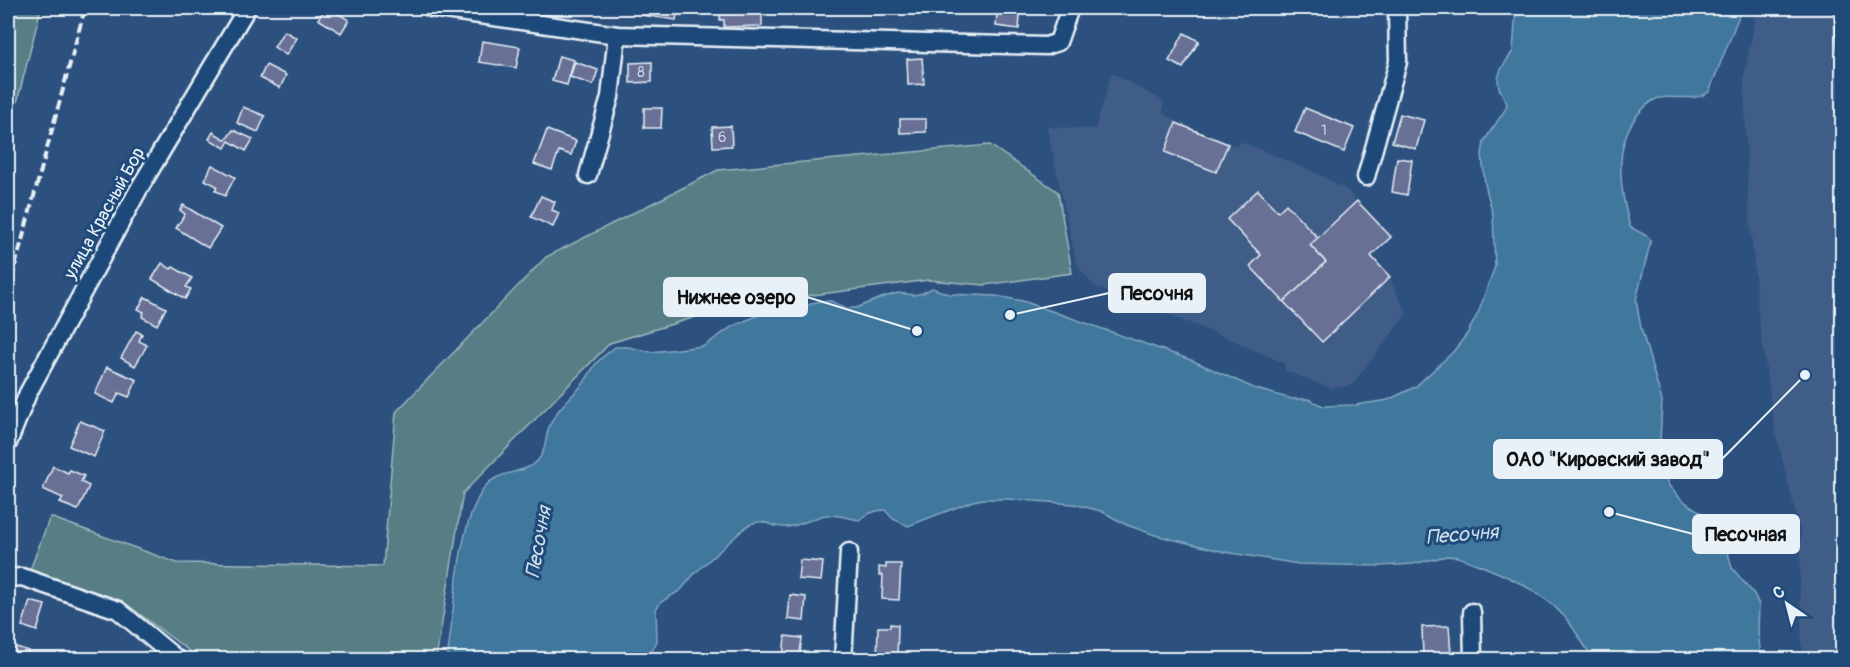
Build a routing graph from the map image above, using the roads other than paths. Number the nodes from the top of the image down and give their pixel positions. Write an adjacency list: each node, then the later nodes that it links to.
1 (247, 8): 8 (street, улица Красный Бор)
2 (431, 8): 5 (street)
3 (1070, 8): 5 (street)
4 (1397, 8): 7 (street)
5 (617, 35): 6 (street)
6 (588, 175)
7 (1366, 177)
8 (8, 443)
9 (849, 552): 13 (street)
10 (8, 578): 12 (street)
11 (1472, 612): 14 (street)
12 (178, 660)
13 (843, 660)
14 (1473, 660)

